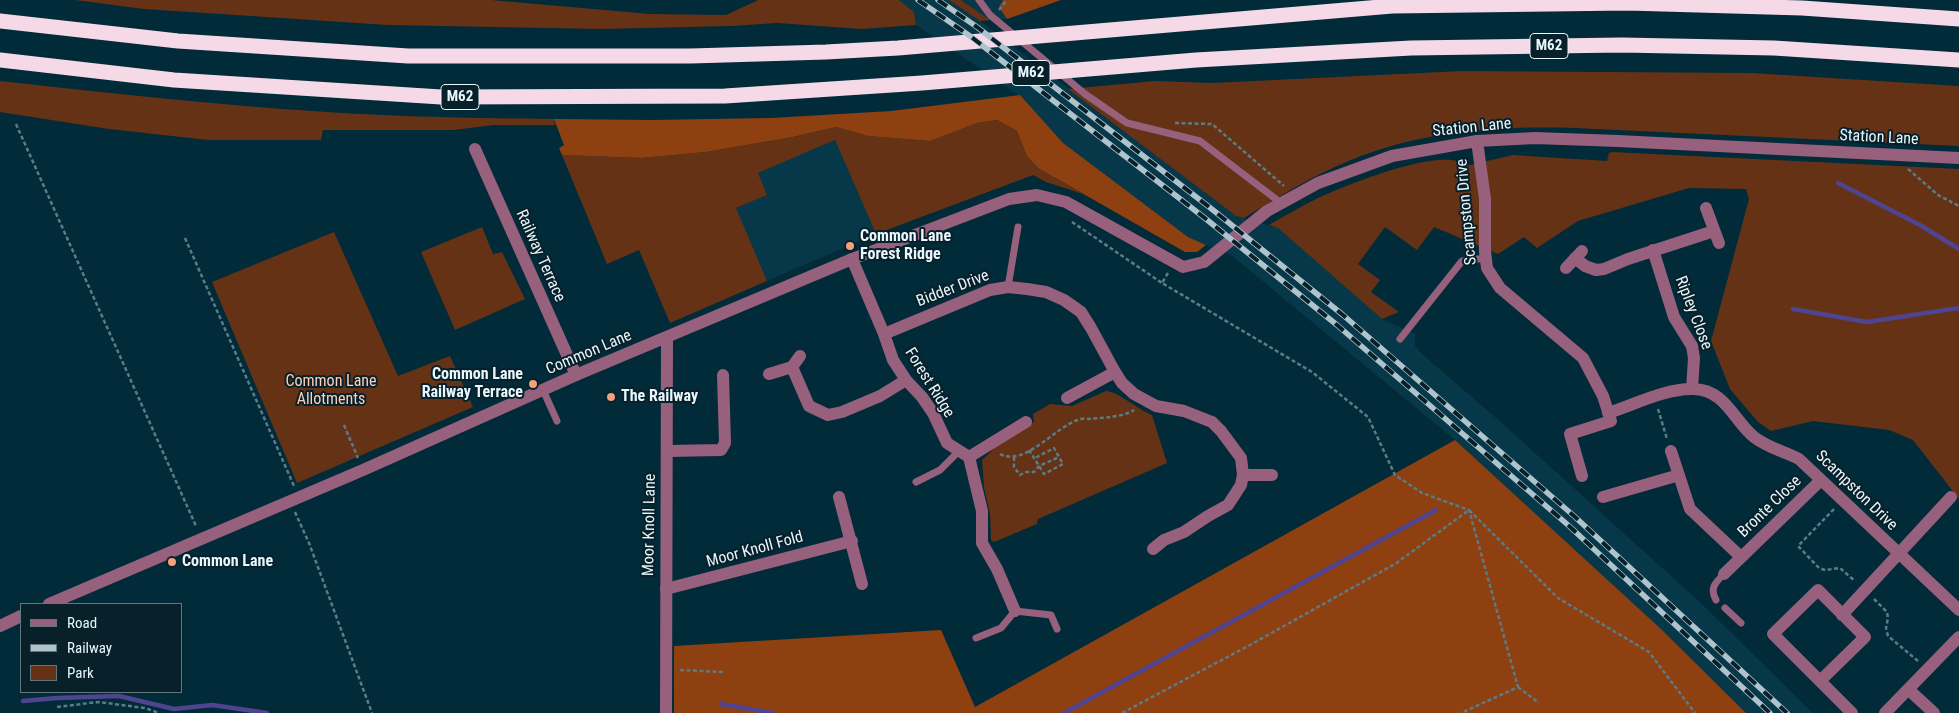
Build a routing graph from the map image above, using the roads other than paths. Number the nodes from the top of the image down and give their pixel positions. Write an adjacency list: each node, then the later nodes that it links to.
1 (978, 0): 10 (lane)
2 (1959, 19): 3 (highway, M62)
3 (0, 22)
4 (0, 60): 5 (highway, M62)
5 (1959, 60)
6 (1477, 140): 8 (street, Station Lane); 10 (street, Station Lane); 14 (street, Scampston Drive)
7 (475, 149): 25 (street, Railway Terrace)
8 (1959, 158)
9 (1037, 195): 10 (street, Station Lane); 15 (street, Common Lane)
10 (1281, 203)
11 (1706, 208): 13 (street)
12 (1018, 227): 17 (lane)
13 (1653, 250): 16 (street); 28 (street, Ripley Close)
14 (1486, 258): 20 (lane); 31 (street, Scampston Drive)
15 (852, 259): 18 (street, Forest Ridge); 19 (street, Common Lane)
16 (1566, 268)
17 (1008, 287): 18 (street, Bidder Drive); 23 (street, Bidder Drive)
18 (884, 334): 27 (street, Forest Ridge)
19 (667, 338): 25 (street, Common Lane); 34 (street, Moor Knoll Lane)
20 (1400, 339)
21 (800, 356): 22 (street)
22 (792, 368): 24 (street); 27 (street)
23 (1115, 372): 30 (street); 37 (street, Bidder Drive)
24 (769, 374)
25 (576, 375): 29 (street, Common Lane)
26 (723, 376): 34 (street)
27 (906, 380): 36 (street, Forest Ridge)
28 (1692, 389): 31 (street); 41 (street, Scampston Drive)
29 (543, 390): 32 (lane); 54 (street, Common Lane)
30 (1068, 398)
31 (1610, 417): 40 (street)
32 (557, 421)
33 (1026, 422): 36 (street)
34 (667, 451): 52 (street, Moor Knoll Lane)
35 (1671, 451): 39 (street, Bronte Close)
36 (964, 454): 42 (lane); 56 (street, Forest Ridge)
37 (1243, 475): 38 (street); 47 (street)
38 (1272, 475)
39 (1679, 475): 43 (street); 49 (street, Bronte Close)
40 (1582, 476)
41 (1821, 480): 48 (street, Scampston Drive); 49 (street, Bronte Close)
42 (916, 482)
43 (1603, 497)
44 (1950, 497): 48 (street)
45 (839, 498): 46 (street)
46 (852, 541): 51 (street); 52 (street, Moor Knoll Fold)
47 (1153, 549)
48 (1898, 554): 57 (street, Scampston Drive); 58 (street, Scampston Drive)
49 (1741, 557): 50 (street, Bronte Close)
50 (1724, 574): 53 (lane)
51 (862, 584)
52 (666, 589): 67 (street, Moor Knoll Lane)
53 (1716, 600)
54 (51, 603)
55 (1725, 608): 60 (lane)
56 (1014, 610): 62 (lane); 64 (lane)
57 (1959, 610)
58 (1842, 615): 65 (street); 65 (street)
59 (20, 616): 61 (street)
60 (1742, 623)
61 (0, 626)
62 (1057, 629)
63 (1959, 637): 66 (street)
64 (976, 638)
65 (1820, 681): 68 (street)
66 (1909, 690): 69 (street); 70 (street)
67 (666, 713)
68 (1852, 713)
69 (1885, 713)
70 (1934, 713)

